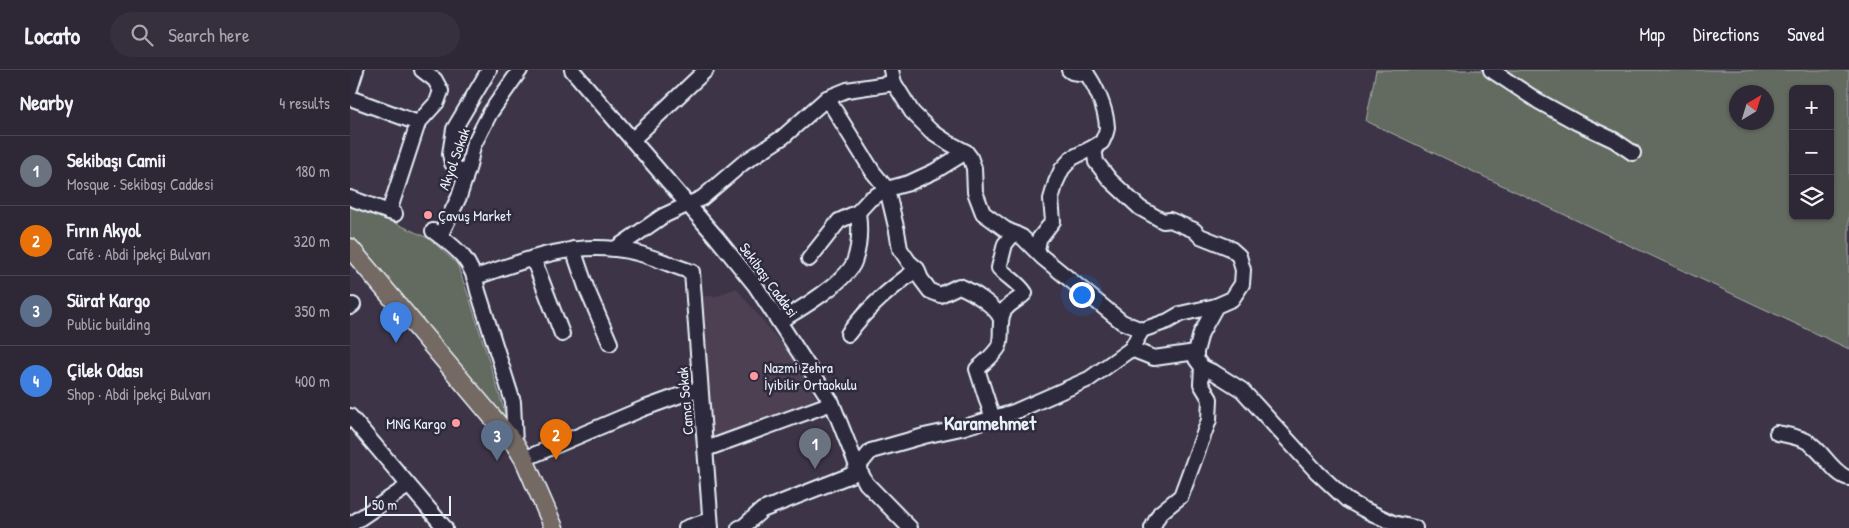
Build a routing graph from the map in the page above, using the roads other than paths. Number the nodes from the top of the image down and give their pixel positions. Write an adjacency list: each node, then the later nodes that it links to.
1 (356, 70): 11 (street)
2 (422, 70): 14 (street)
3 (489, 70): 19 (street)
4 (520, 70): 19 (street, Akyol Sokak)
5 (572, 70): 15 (street, Sekibaşı Caddesi)
6 (706, 70): 15 (street)
7 (1069, 70): 9 (street)
8 (1491, 70): 18 (street)
9 (1085, 72): 16 (street)
10 (893, 77): 13 (street); 17 (street)
11 (350, 89)
12 (350, 98): 14 (street)
13 (827, 98): 20 (street); 22 (street)
14 (418, 123): 21 (street)
15 (632, 140): 22 (street, Sekibaşı Caddesi)
16 (1094, 147): 28 (street); 33 (street)
17 (966, 152): 20 (street); 24 (street)
18 (1633, 153)
19 (465, 179): 32 (street, Akyol Sokak)
20 (887, 189): 23 (street); 31 (street)
21 (350, 198)
22 (688, 205): 26 (street); 35 (street, Sekibaşı Caddesi)
23 (858, 212): 30 (street); 35 (street)
24 (1014, 233): 28 (street); 34 (street)
25 (350, 248): 49 (main road)
26 (615, 248): 27 (street); 43 (street, Camcı Sokak)
27 (572, 249): 29 (street); 39 (street)
28 (1037, 251): 36 (street)
29 (533, 258): 32 (street); 37 (street)
30 (809, 259)
31 (917, 269): 34 (street); 38 (street)
32 (476, 277): 49 (street)
33 (1216, 306): 36 (street); 41 (street)
34 (1001, 319): 46 (street)
35 (779, 321): 44 (street, Sekibaşı Caddesi)
36 (1142, 330): 40 (street)
37 (562, 334)
38 (848, 334)
39 (610, 343)
40 (1131, 350): 41 (street); 46 (street)
41 (1196, 352): 42 (street)
42 (1202, 367): 60 (street); 61 (street)
43 (700, 388): 48 (street, Camcı Sokak); 49 (street)
44 (832, 402): 48 (street); 50 (street, Sekibaşı Caddesi)
45 (350, 417): 52 (street)
46 (993, 419): 50 (street)
47 (1777, 433): 51 (street)
48 (706, 449): 53 (street, Camcı Sokak)
49 (520, 451): 56 (main road)
50 (857, 466): 58 (street); 59 (street, Sekibaşı Caddesi)
51 (1849, 478)
52 (408, 486): 54 (street); 55 (street)
53 (710, 524): 57 (street)
54 (350, 525)
55 (445, 528)
56 (554, 528)
57 (686, 528)
58 (738, 528)
59 (910, 528)
60 (1152, 528)
61 (1415, 528)

